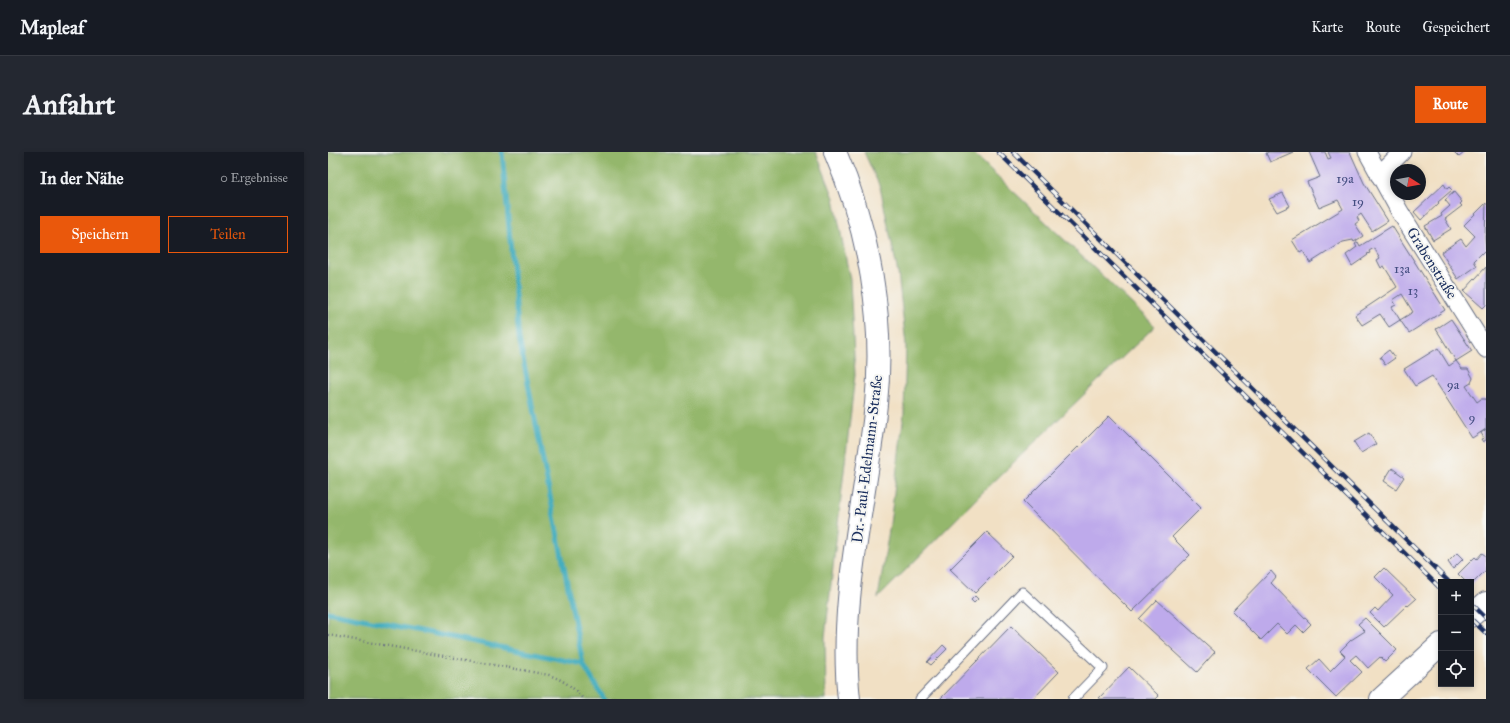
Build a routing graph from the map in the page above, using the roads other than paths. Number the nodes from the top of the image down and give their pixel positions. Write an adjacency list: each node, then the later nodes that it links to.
1 (835, 152): 9 (street, Dr.-Paul-Edelmann-Straße)
2 (1367, 152): 4 (street, Grabenstraße)
3 (1402, 152): 4 (street)
4 (1379, 175): 5 (street, Grabenstraße)
5 (1486, 349)
6 (1486, 603): 7 (street)
7 (1472, 615)
8 (1438, 647): 12 (street)
9 (849, 699)
10 (920, 699): 11 (lane)
11 (1073, 699)
12 (1381, 699)

